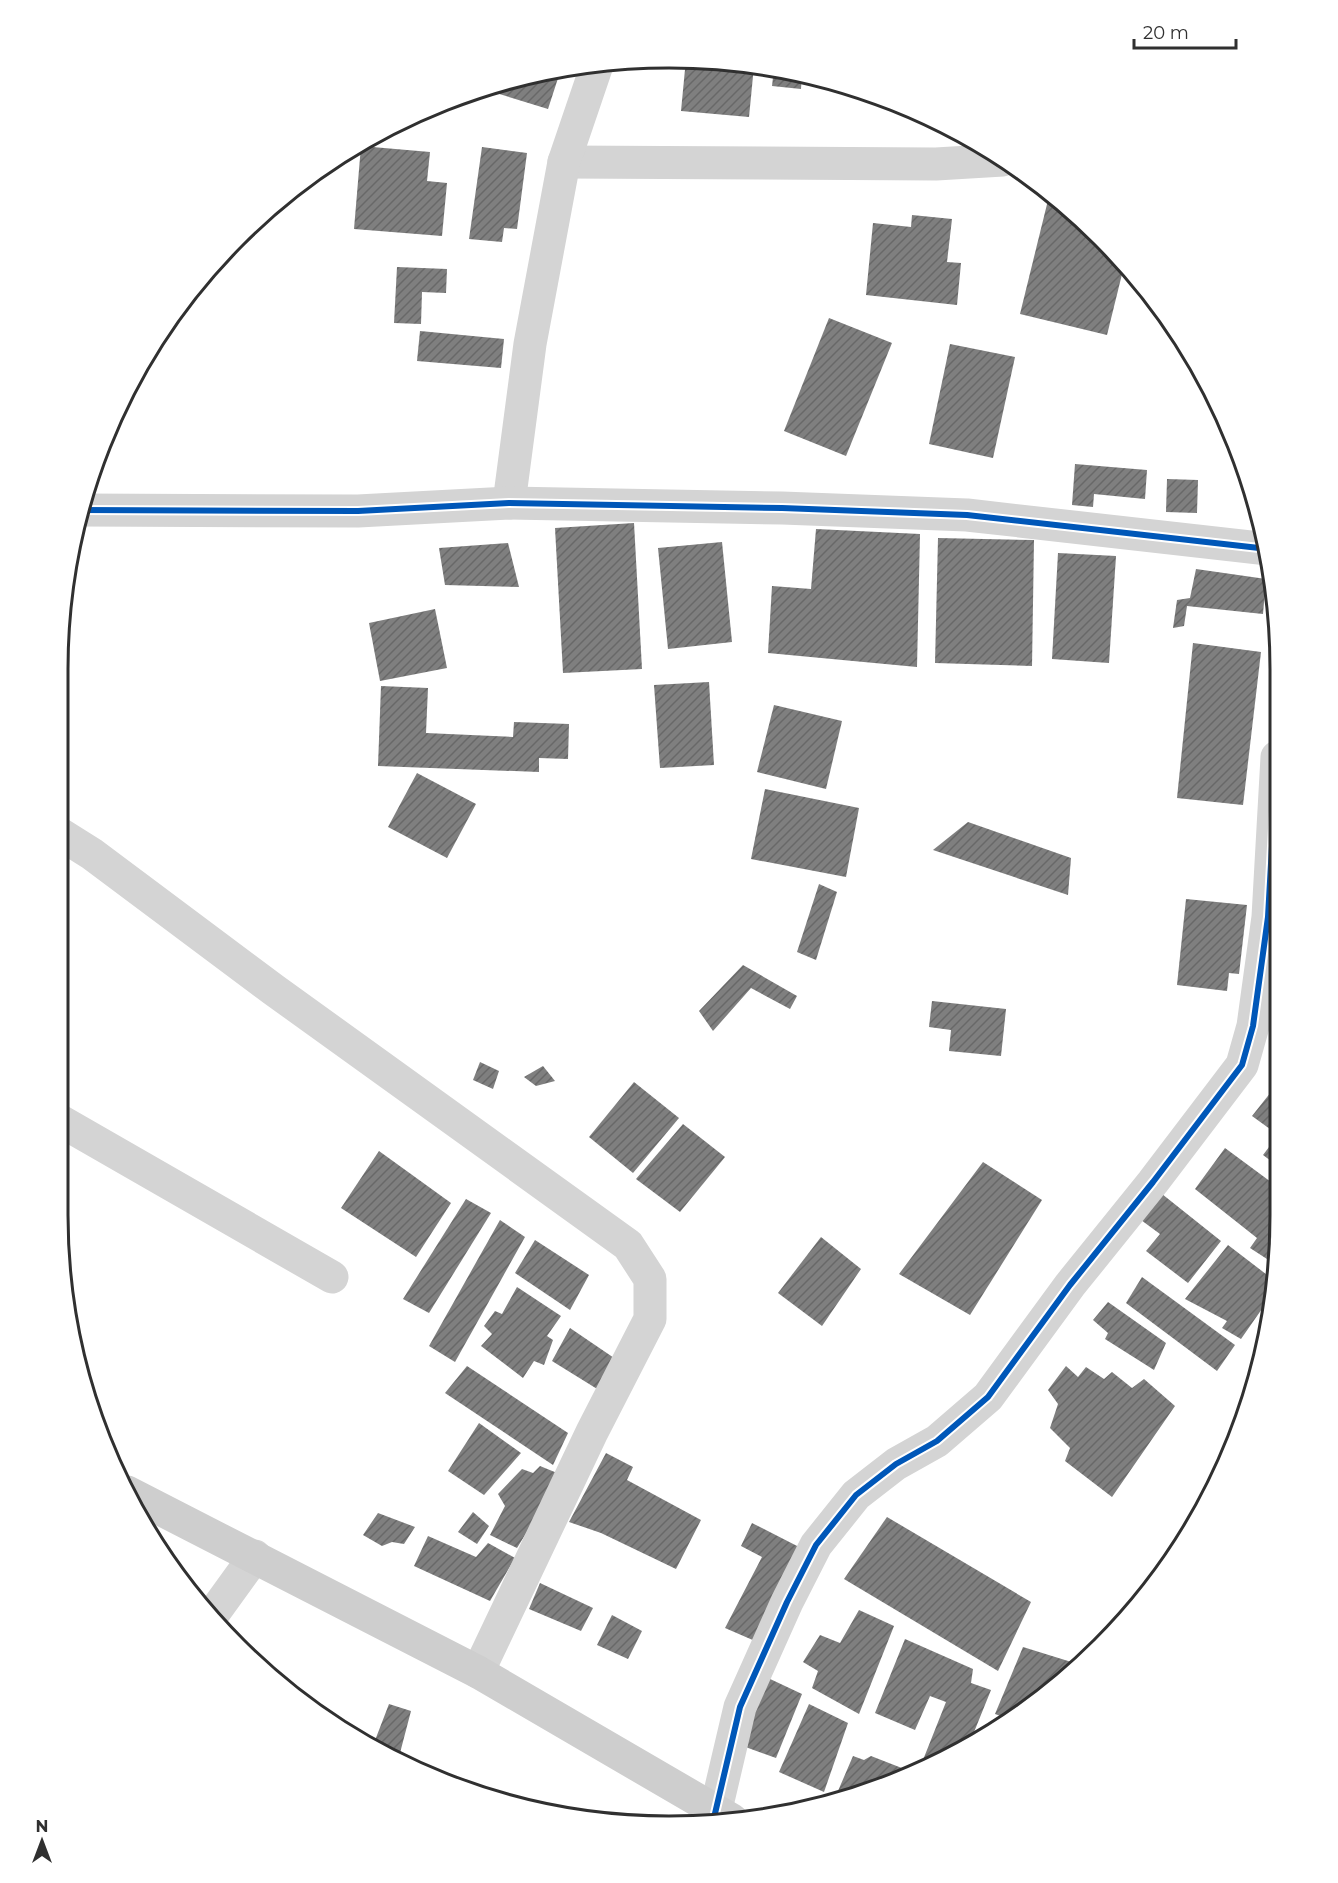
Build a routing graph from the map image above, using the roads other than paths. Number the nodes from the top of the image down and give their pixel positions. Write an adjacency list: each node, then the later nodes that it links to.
1 (594, 73): 3 (street)
2 (990, 161): 3 (street)
3 (564, 162): 4 (street)
4 (509, 503): 5 (street); 6 (street)
5 (89, 510)
6 (1258, 548)
7 (68, 839): 14 (street)
8 (1270, 882): 16 (street)
9 (68, 1125): 10 (street)
10 (332, 1277)
11 (139, 1498): 12 (street)
12 (255, 1556): 13 (street); 14 (street)
13 (216, 1610)
14 (478, 1672): 15 (street)
15 (714, 1813)
16 (721, 1813)

